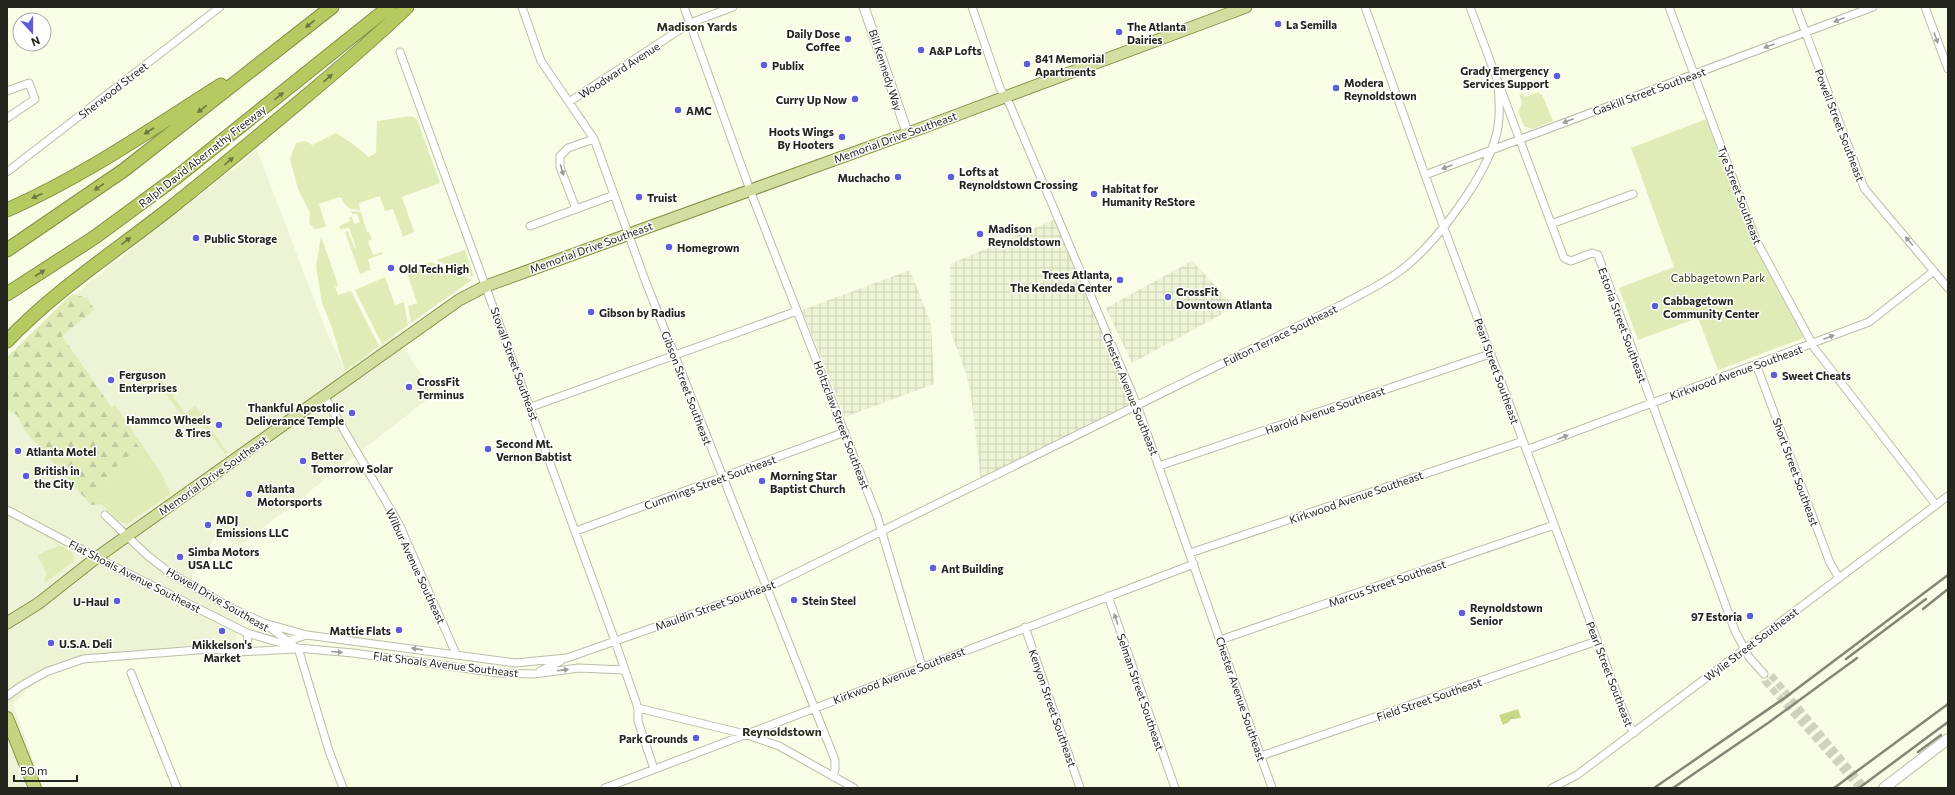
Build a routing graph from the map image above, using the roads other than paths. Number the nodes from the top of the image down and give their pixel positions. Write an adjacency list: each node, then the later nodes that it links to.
1 (220, 7): 32 (street, Sherwood Street)
2 (332, 7): 19 (highway, one-way to 19)
3 (390, 7): 47 (highway, Ralph David Abernathy Freeway, one-way to 3)
4 (407, 7): 49 (highway, one-way to 4)
5 (522, 7): 26 (street, Gibson Street Southeast)
6 (684, 7): 17 (street, Holtzclaw Street Southeast)
7 (733, 7): 17 (street, Woodward Avenue)
8 (864, 7): 28 (street, Bill Kennedy Way)
9 (972, 7): 25 (street, Chester Avenue Southeast)
10 (1246, 7): 25 (main road, Memorial Drive Southeast)
11 (1365, 7): 33 (street, Pearl Street Southeast)
12 (1470, 7): 23 (street, Estoria Street Southeast)
13 (1669, 7): 22 (street, Tye Street Southeast)
14 (1796, 7): 18 (street, Powell Street Southeast)
15 (1873, 7): 18 (street, Gaskill Street Southeast, one-way to 18)
16 (1925, 7): 21 (street, one-way to 21)
17 (690, 23): 26 (street, Woodward Avenue); 34 (street, Holtzclaw Street Southeast)
18 (1805, 33): 22 (street, Gaskill Street Southeast, one-way to 22); 44 (street, Powell Street Southeast, one-way to 18)
19 (288, 42): 38 (highway, one-way to 38); 43 (highway, one-way to 43)
20 (400, 52): 45 (street, Stovall Street Southeast)
21 (1948, 69)
22 (1694, 74): 30 (street, Gaskill Street Southeast, one-way to 30); 50 (street, Tye Street Southeast)
23 (1498, 82): 30 (street, Estoria Street Southeast); 31 (street, Fulton Terrace Southeast)
24 (7, 91): 27 (street)
25 (1004, 96): 28 (main road, Memorial Drive Southeast); 56 (street, Chester Avenue Southeast)
26 (569, 102): 29 (street, Gibson Street Southeast)
27 (7, 118)
28 (907, 132): 34 (main road, Memorial Drive Southeast)
29 (594, 139): 36 (street, Gibson Street Southeast); 37 (street, one-way to 37)
30 (1520, 139): 31 (street, Gaskill Street Southeast); 39 (street, Estoria Street Southeast)
31 (1492, 151): 33 (street, Gaskill Street Southeast, one-way to 33); 41 (street, Fulton Terrace Southeast)
32 (7, 172)
33 (1425, 175): 41 (street, Pearl Street Southeast)
34 (750, 189): 42 (main road, Memorial Drive Southeast); 48 (street, Holtzclaw Street Southeast)
35 (1633, 194): 39 (street)
36 (614, 195): 37 (street); 42 (street, Gibson Street Southeast)
37 (576, 209): 40 (street)
38 (7, 210)
39 (1551, 224): 55 (street, Estoria Street Southeast)
40 (530, 226)
41 (1444, 228): 51 (street, Pearl Street Southeast); 56 (street, Fulton Terrace Southeast)
42 (628, 234): 45 (main road, Memorial Drive Southeast); 52 (street, Gibson Street Southeast)
43 (7, 250)
44 (1934, 271): 46 (street, Powell Street Southeast); 50 (street, Kirkwood Avenue Southeast, one-way to 44)
45 (486, 286): 54 (main road, Memorial Drive Southeast); 57 (street, Stovall Street Southeast)
46 (1948, 288)
47 (7, 294)
48 (797, 311): 52 (street); 58 (street, Holtzclaw Street Southeast)
49 (7, 341)
50 (1812, 343): 53 (street, Kirkwood Avenue Southeast); 65 (street, Tye Street Southeast)
51 (1490, 354): 59 (street, Pearl Street Southeast); 61 (street, Harold Avenue Southeast)
52 (674, 355): 57 (street); 62 (street, Gibson Street Southeast)
53 (1756, 364): 55 (street, Kirkwood Avenue Southeast); 75 (street, Short Street Southeast)
54 (324, 396): 71 (main road, Memorial Drive Southeast); 91 (street, Wilbur Avenue Southeast)
55 (1652, 403): 60 (street, Kirkwood Avenue Southeast, one-way to 55); 88 (street, Estoria Street Southeast)
56 (1137, 405): 61 (street, Chester Avenue Southeast); 63 (street, Fulton Terrace Southeast)
57 (531, 407): 69 (street, Stovall Street Southeast)
58 (845, 432): 62 (street, Cummings Street Southeast); 70 (street, Holtzclaw Street Southeast)
59 (1523, 441): 60 (street, Pearl Street Southeast); 72 (street, Kirkwood Avenue Southeast)
60 (1526, 450): 68 (street, Pearl Street Southeast)
61 (1159, 466): 72 (street, Chester Avenue Southeast)
62 (722, 477): 69 (street, Cummings Street Southeast); 76 (street, Gibson Street Southeast)
63 (959, 493): 70 (street, Mauldin Street Southeast)
64 (1948, 496): 65 (street, Wylie Street Southeast)
65 (1936, 504): 75 (street, Wylie Street Southeast)
66 (7, 510): 73 (street, Flat Shoals Avenue Southeast)
67 (105, 515): 71 (street, Howell Drive Southeast)
68 (1554, 525): 84 (street, Marcus Street Southeast); 86 (street, Pearl Street Southeast)
69 (576, 531): 85 (street, Stovall Street Southeast)
70 (882, 531): 76 (street, Mauldin Street Southeast); 93 (street, Holtzclaw Street Southeast)
71 (126, 537): 73 (main road, Memorial Drive Southeast); 79 (street, Howell Drive Southeast)
72 (1190, 553): 74 (street, Chester Avenue Southeast)
73 (96, 558): 78 (main road, Memorial Drive Southeast); 81 (street, Flat Shoals Avenue Southeast)
74 (1194, 564): 77 (street, Kirkwood Avenue Southeast); 84 (street, Chester Avenue Southeast)
75 (1839, 578): 88 (street, Wylie Street Southeast)
76 (766, 588): 85 (street, Mauldin Street Southeast); 100 (street, Gibson Street Southeast)
77 (1108, 596): 80 (street, Kirkwood Avenue Southeast); 114 (street, Selman Street Southeast, one-way to 77)
78 (7, 623)
79 (264, 624): 82 (street, Flat Shoals Avenue Southeast); 83 (street, Howell Drive Southeast)
80 (1025, 627): 93 (street, Kirkwood Avenue Southeast); 113 (street, Kenyon Street Southeast)
81 (247, 633): 83 (street, Flat Shoals Avenue Southeast); 89 (street)
82 (307, 634): 83 (street); 91 (street, Flat Shoals Avenue Southeast, one-way to 82)
83 (284, 640): 87 (street, Flat Shoals Avenue Southeast); 90 (street)
84 (1220, 640): 105 (street, Chester Avenue Southeast)
85 (615, 641): 92 (street, Mauldin Street Southeast); 94 (street, Stovall Street Southeast)
86 (1597, 641): 102 (street, Pearl Street Southeast); 105 (street, Field Street Southeast)
87 (298, 648): 90 (street); 96 (street, Flat Shoals Avenue Southeast, one-way to 96); 110 (street)
88 (1744, 649): 97 (street, Estoria Street Southeast); 102 (street, Wylie Street Southeast)
89 (239, 652): 90 (street); 98 (street)
90 (256, 652)
91 (456, 654): 92 (street, Mauldin Street Southeast)
92 (567, 658): 96 (street, Flat Shoals Avenue Southeast)
93 (922, 666): 100 (street, Kirkwood Avenue Southeast)
94 (625, 670): 96 (street, Flat Shoals Avenue Southeast, one-way to 94); 99 (street, Stovall Street Southeast)
95 (131, 673): 109 (street)
96 (534, 674)
97 (1764, 674)
98 (7, 696)
99 (638, 708): 103 (street); 106 (street, Stovall Street Southeast)
100 (814, 708): 103 (street, Kirkwood Avenue Southeast); 107 (street, Gibson Street Southeast)
101 (7, 719): 108 (highway)
102 (1634, 733): 116 (street, Wylie Street Southeast)
103 (745, 734): 106 (street, Kirkwood Avenue Southeast); 107 (street)
104 (1948, 738): 117 (main road)
105 (1261, 756): 115 (street, Chester Avenue Southeast)
106 (654, 769): 111 (street, Kirkwood Avenue Southeast)
107 (833, 776): 112 (street)
108 (35, 788)
109 (176, 788)
110 (343, 788)
111 (607, 788)
112 (854, 788)
113 (1080, 788)
114 (1175, 788)
115 (1272, 788)
116 (1552, 788)
117 (1884, 788)

